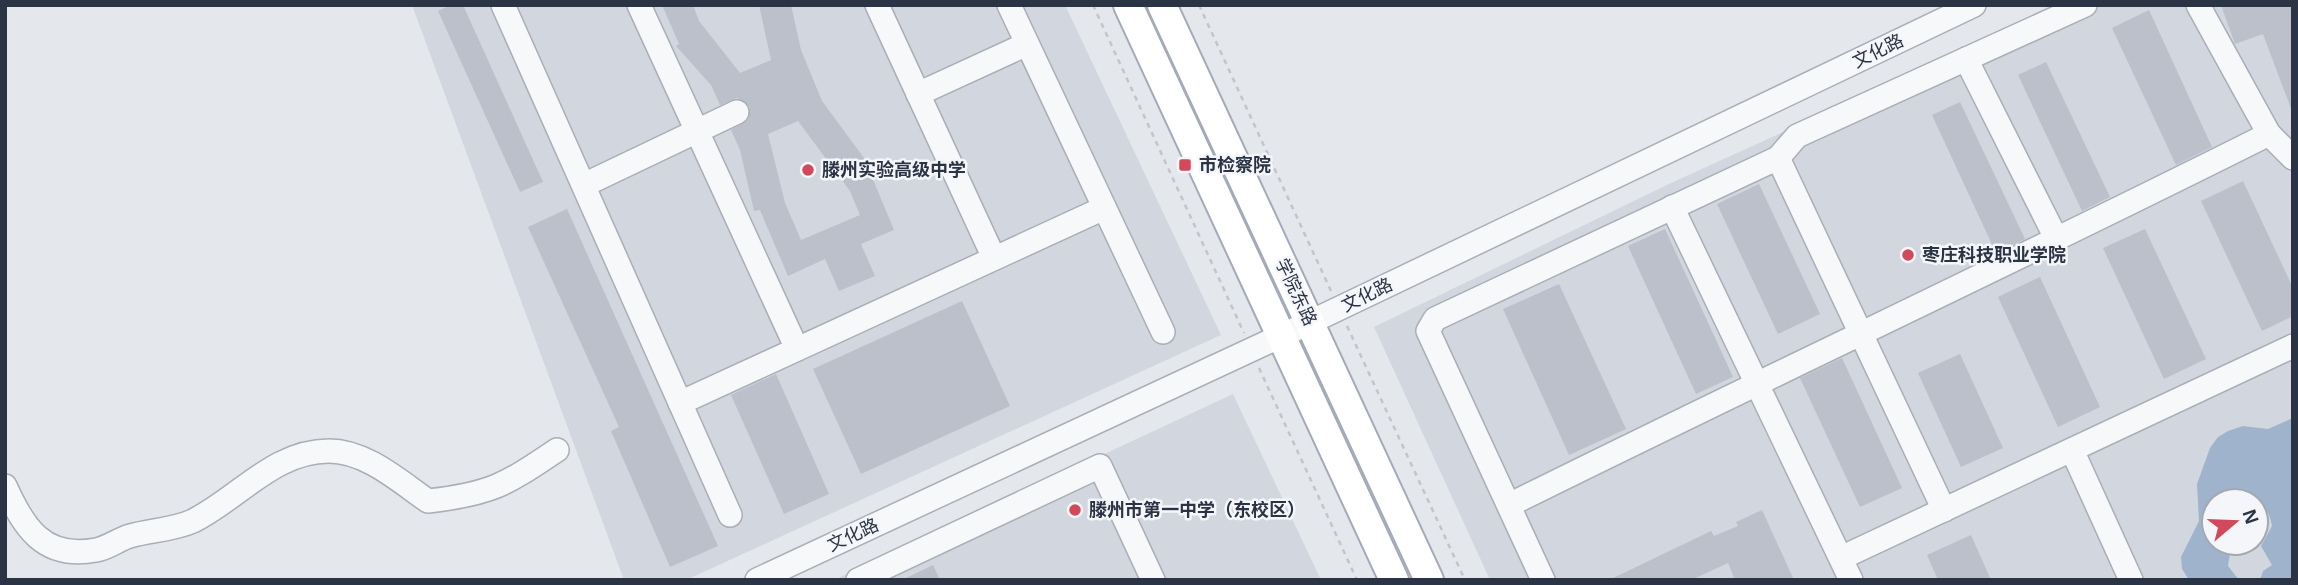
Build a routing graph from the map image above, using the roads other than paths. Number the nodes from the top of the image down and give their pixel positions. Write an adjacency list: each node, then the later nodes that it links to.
1 (503, 5): 18 (street)
2 (639, 5): 14 (street)
3 (877, 5): 12 (street)
4 (1009, 5): 10 (street)
5 (1128, 5): 26 (main road, 学院东路)
6 (1162, 5): 23 (main road, 学院东路)
7 (1974, 5): 23 (street, 文化路)
8 (2085, 5): 11 (street)
9 (2198, 5): 15 (street)
10 (1027, 44): 12 (street); 20 (street)
11 (1966, 59): 16 (street); 21 (street)
12 (918, 94): 22 (street)
13 (737, 112): 14 (street)
14 (698, 131): 18 (street); 28 (street)
15 (2269, 134): 17 (street); 21 (street)
16 (1778, 158): 19 (street); 25 (street)
17 (2293, 158)
18 (584, 185): 30 (street)
19 (1672, 207): 29 (street); 34 (street)
20 (1104, 208): 22 (street); 24 (street)
21 (2057, 240): 25 (street)
22 (994, 258): 28 (street)
23 (1310, 323): 26 (street, 文化路); 42 (main road, 学院东路)
24 (1163, 332)
25 (1860, 333): 29 (street); 35 (street)
26 (1281, 336): 38 (street, 文化路); 41 (main road, 学院东路)
27 (2293, 346): 32 (street)
28 (797, 349): 30 (street)
29 (1756, 382): 34 (street); 37 (street)
30 (680, 403): 36 (street)
31 (557, 450): 33 (street)
32 (2072, 450): 35 (street); 45 (street)
33 (5, 486)
34 (1509, 505): 43 (street)
35 (1944, 510): 37 (street)
36 (730, 515)
37 (1841, 558): 44 (street)
38 (757, 580)
39 (858, 580): 40 (street)
40 (1153, 580)
41 (1394, 580)
42 (1429, 580)
43 (1543, 580)
44 (1851, 580)
45 (2131, 580)

